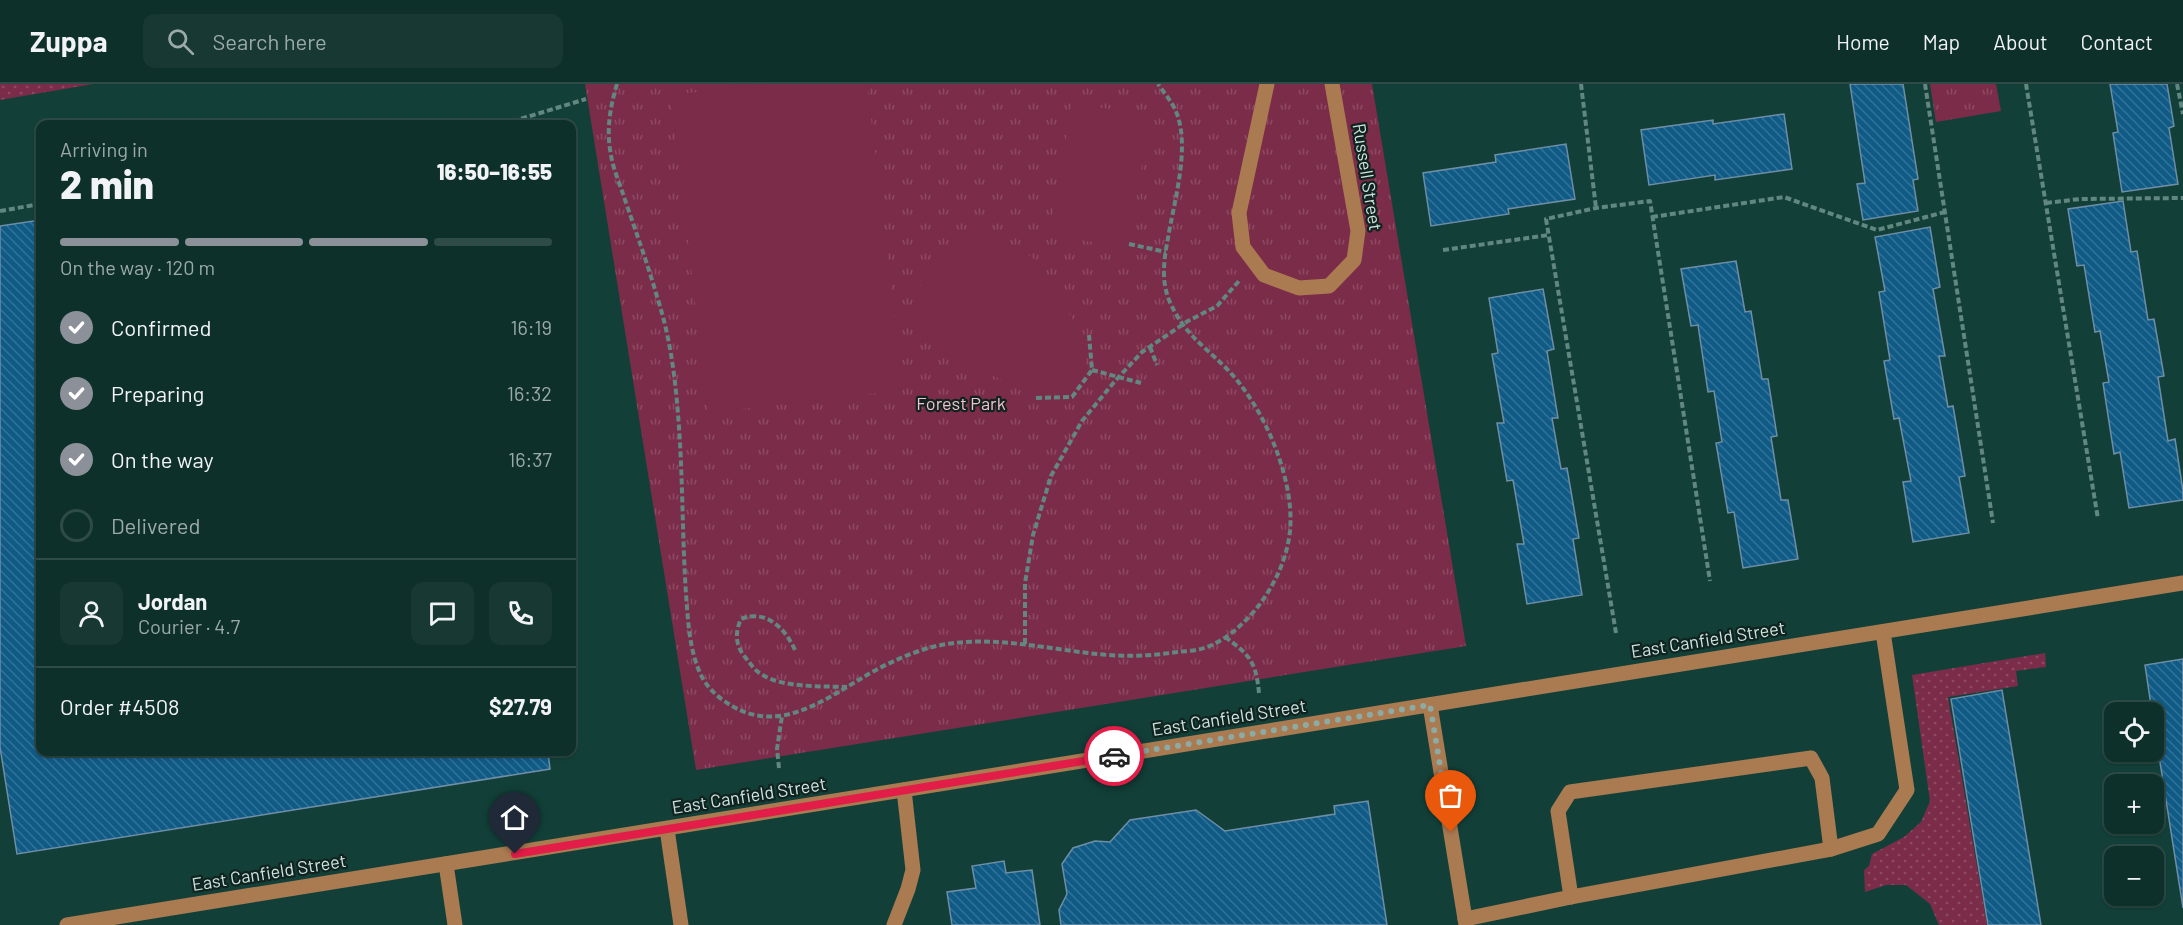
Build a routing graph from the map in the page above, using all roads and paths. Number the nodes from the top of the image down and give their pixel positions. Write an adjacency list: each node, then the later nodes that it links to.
1 (617, 84): 45 (path)
2 (1158, 84): 23 (path)
3 (1267, 84): 24 (street, Russell Street)
4 (1332, 84): 24 (street, Russell Street)
5 (1581, 84): 16 (path)
6 (1924, 84): 18 (path)
7 (2026, 84): 14 (path)
8 (2178, 84): 9 (path)
9 (2181, 97): 11 (path)
10 (586, 99): 12 (path)
11 (2183, 114)
12 (517, 120)
13 (2183, 198): 14 (path)
14 (2046, 203): 33 (path)
15 (36, 205): 17 (path)
16 (1596, 208): 19 (path); 20 (path)
17 (0, 211)
18 (1945, 212): 19 (path); 34 (path)
19 (1652, 217): 35 (path)
20 (1549, 235): 22 (path); 38 (path)
21 (1129, 244): 23 (path)
22 (1443, 250)
23 (1166, 252): 25 (path)
24 (1256, 263): 25 (path)
25 (1182, 325): 27 (path); 39 (path)
26 (1089, 335): 29 (path)
27 (1150, 347): 28 (path); 30 (path)
28 (1157, 364)
29 (1092, 370): 30 (path); 32 (path)
30 (1119, 377): 31 (path); 40 (path)
31 (1141, 383)
32 (1036, 398)
33 (2098, 519)
34 (1993, 523)
35 (1710, 581)
36 (2183, 583): 37 (street, East Canfield Street)
37 (1883, 632): 44 (street, East Canfield Street); 49 (street)
38 (1616, 633)
39 (1225, 637): 40 (path); 43 (path)
40 (1025, 644): 42 (path)
41 (795, 650): 42 (path)
42 (848, 687): 45 (path)
43 (1259, 693)
44 (1430, 705): 47 (street, East Canfield Street); 52 (street)
45 (782, 716): 46 (path)
46 (778, 768)
47 (904, 790): 48 (street, East Canfield Street); 56 (street)
48 (667, 829): 50 (street, East Canfield Street); 55 (street)
49 (1831, 849): 51 (street); 51 (street)
50 (446, 864): 53 (street, East Canfield Street); 54 (street)
51 (1571, 897): 52 (street)
52 (1466, 922)
53 (67, 925)
54 (455, 925)
55 (681, 925)
56 (894, 925)

